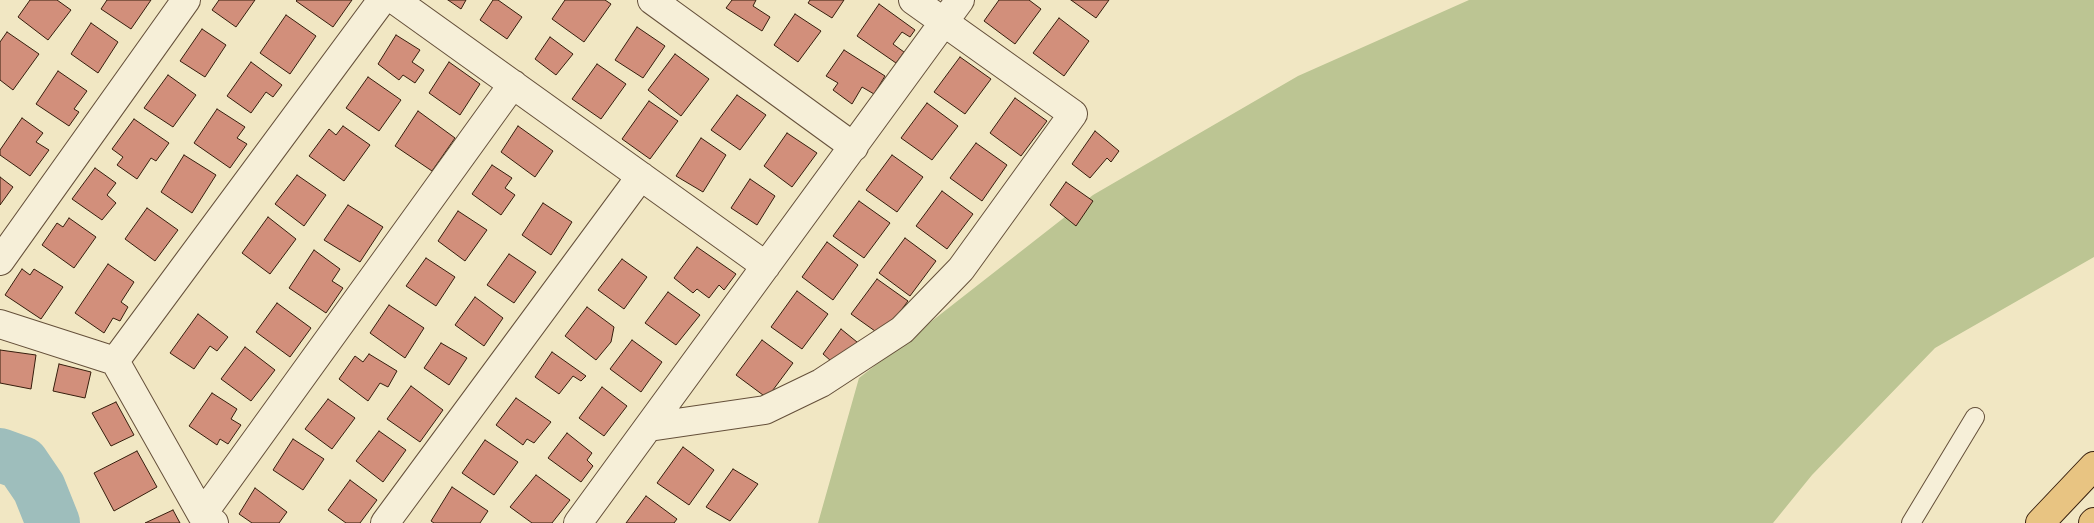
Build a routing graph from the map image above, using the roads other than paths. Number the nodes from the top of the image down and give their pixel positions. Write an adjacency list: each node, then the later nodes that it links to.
1 (186, 0): 11 (street)
2 (382, 0): 14 (street)
3 (395, 0): 8 (street)
4 (652, 0): 9 (street)
5 (913, 0): 7 (street)
6 (960, 0): 7 (street)
7 (944, 22): 9 (street); 16 (street)
8 (512, 84): 10 (street); 18 (street)
9 (854, 147): 12 (street)
10 (640, 176): 12 (street); 19 (street)
11 (0, 261)
12 (766, 266): 16 (street)
13 (0, 324): 14 (street)
14 (116, 361): 18 (street)
15 (1975, 417): 21 (lane)
16 (649, 427): 20 (street)
17 (2094, 466): 22 (highway)
18 (208, 519)
19 (385, 523)
20 (578, 523)
21 (1911, 523)
22 (2040, 523)

